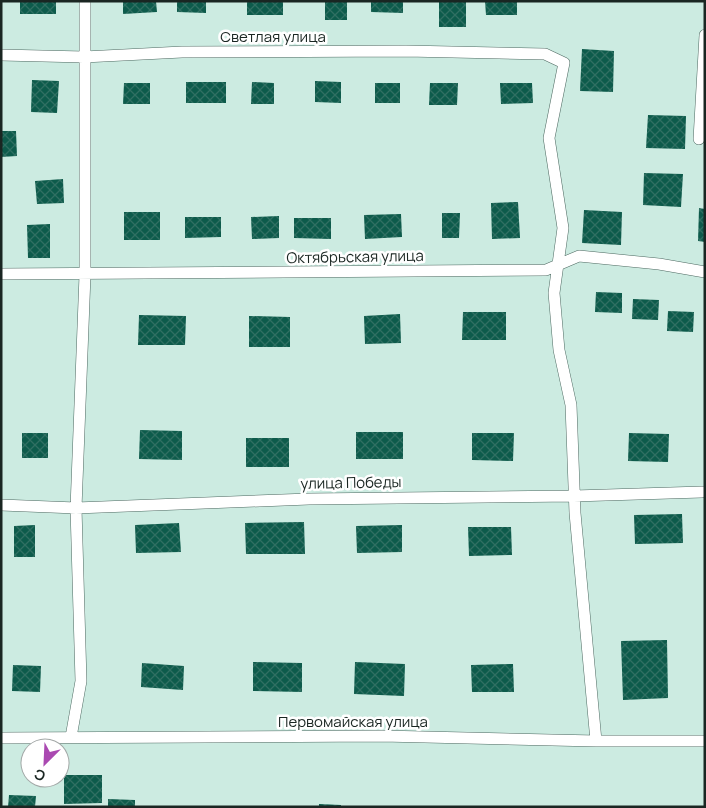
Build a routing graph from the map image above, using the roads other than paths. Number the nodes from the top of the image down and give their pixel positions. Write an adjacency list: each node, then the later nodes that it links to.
1 (84, 1): 4 (street)
2 (705, 35): 5 (street)
3 (1, 55): 4 (street, Светлая улица)
4 (84, 57): 6 (street, Светлая улица); 9 (street)
5 (699, 139)
6 (557, 266): 7 (street, Октябрьская улица); 9 (street, Октябрьская улица); 11 (street)
7 (705, 272)
8 (1, 274): 9 (street, Октябрьская улица)
9 (85, 275): 13 (street)
10 (702, 492): 11 (street, улица Победы)
11 (574, 496): 13 (street, улица Победы); 16 (street)
12 (1, 505): 13 (street, улица Победы)
13 (76, 508): 14 (street)
14 (70, 737): 15 (street, Первомайская улица); 16 (street, Первомайская улица)
15 (1, 738)
16 (596, 741): 17 (street, Первомайская улица)
17 (705, 741)

